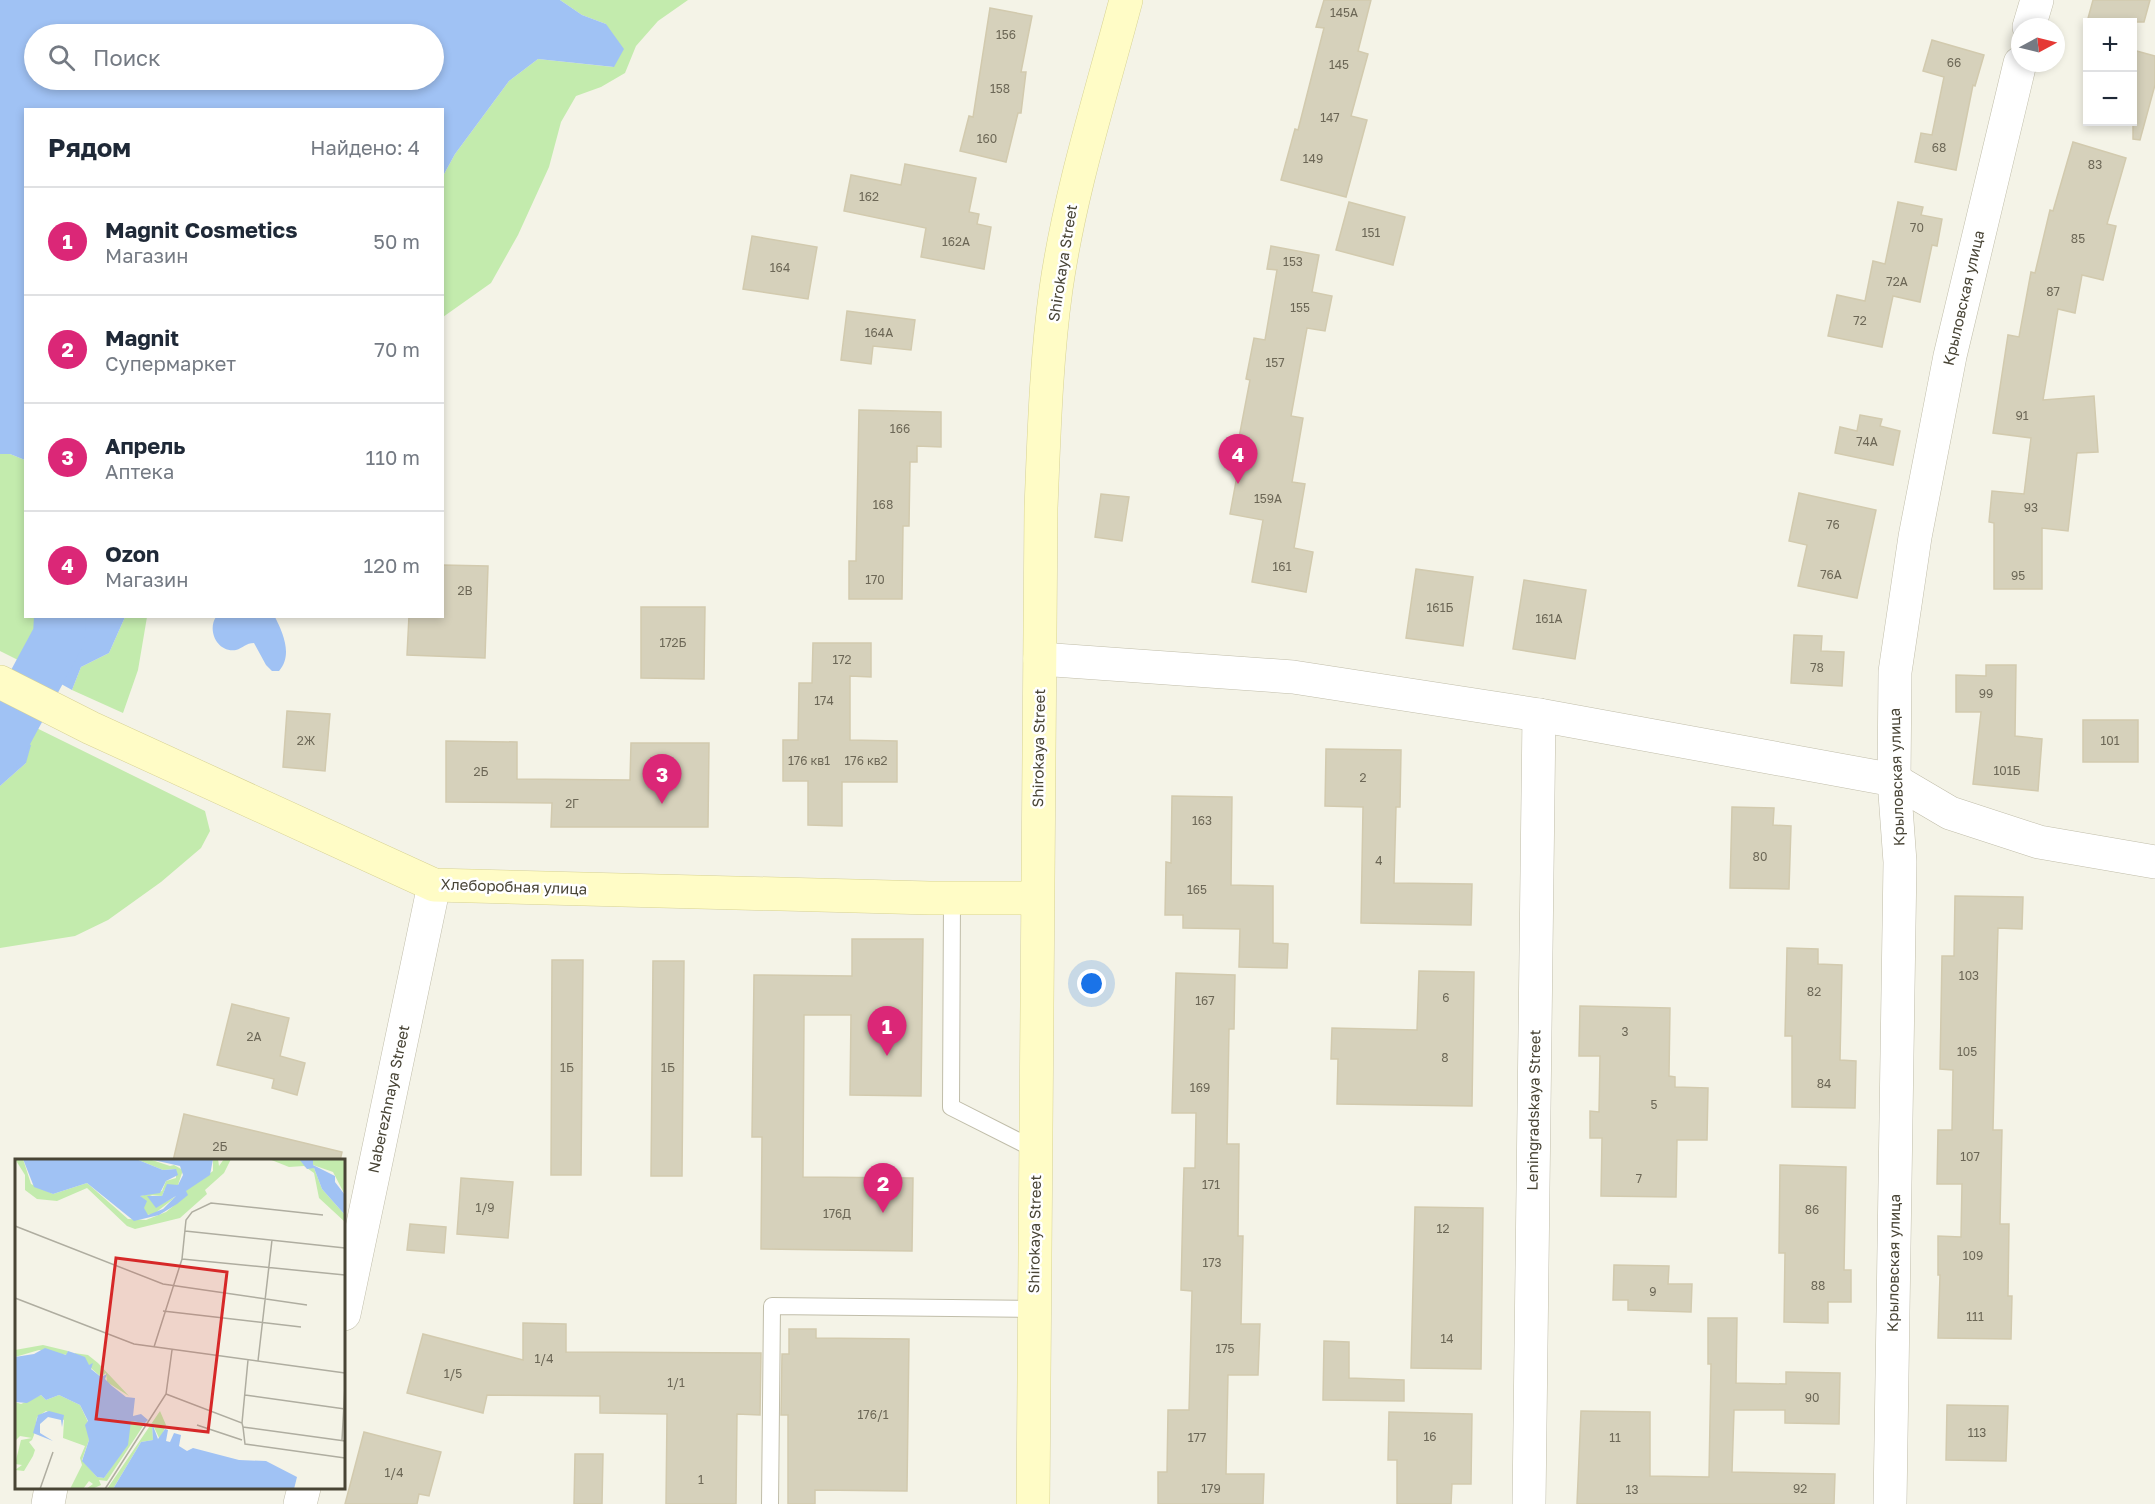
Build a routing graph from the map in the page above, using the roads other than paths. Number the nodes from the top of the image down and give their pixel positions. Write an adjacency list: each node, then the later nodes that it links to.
1 (1125, 0): 5 (street, Shirokaya Street)
2 (2037, 0): 3 (street)
3 (2032, 18)
4 (2018, 72): 8 (street, Крыловская улица)
5 (1040, 659): 7 (street); 12 (street, Shirokaya Street)
6 (0, 682): 10 (street, Хлеборобная улица)
7 (1539, 715): 8 (street); 22 (street, Leningradskaya Street)
8 (1894, 780): 9 (street); 23 (street, Крыловская улица)
9 (2155, 862)
10 (434, 885): 11 (street, Хлеборобная улица); 14 (street, Naberezhnaya Street)
11 (952, 898): 12 (street, Хлеборобная улица); 13 (lane)
12 (1036, 898): 13 (street, Shirokaya Street)
13 (1036, 1150): 15 (street, Shirokaya Street)
14 (345, 1309)
15 (1035, 1309): 20 (lane); 21 (street, Shirokaya Street)
16 (51, 1489): 18 (street)
17 (304, 1489): 19 (street)
18 (48, 1504)
19 (300, 1504)
20 (770, 1504)
21 (1032, 1504)
22 (1529, 1504)
23 (1890, 1504)

